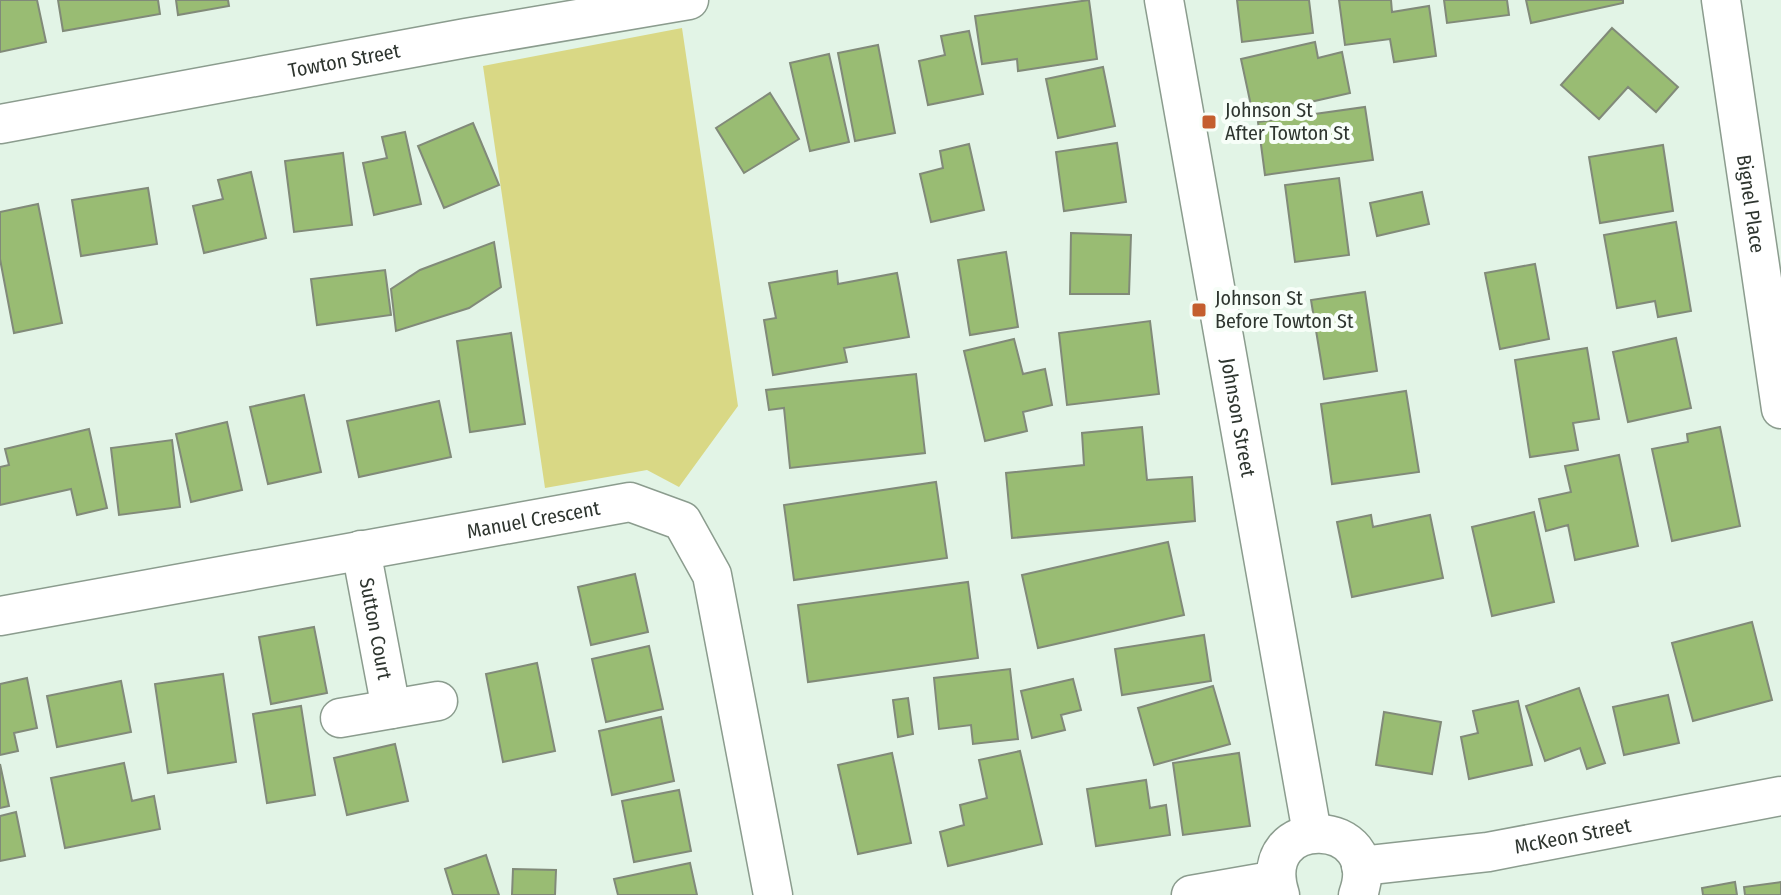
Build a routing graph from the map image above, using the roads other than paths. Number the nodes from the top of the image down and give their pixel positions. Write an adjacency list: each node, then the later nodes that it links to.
1 (689, 0): 4 (street, Towton Street)
2 (1164, 0): 13 (street, Johnson Street)
3 (1721, 0): 6 (street, Bignel Place)
4 (619, 6): 5 (street, Towton Street)
5 (0, 124)
6 (1781, 409)
7 (361, 550): 8 (street, Manuel Crescent); 10 (street, Sutton Court); 16 (street, Manuel Crescent)
8 (0, 616)
9 (438, 701): 10 (street, Sutton Court)
10 (391, 709): 11 (street, Sutton Court)
11 (340, 718)
12 (1781, 796): 14 (street, McKeon Street)
13 (1312, 833): 14 (street); 15 (street)
14 (1360, 880)
15 (1278, 887): 17 (street)
16 (773, 895)
17 (1191, 895)

